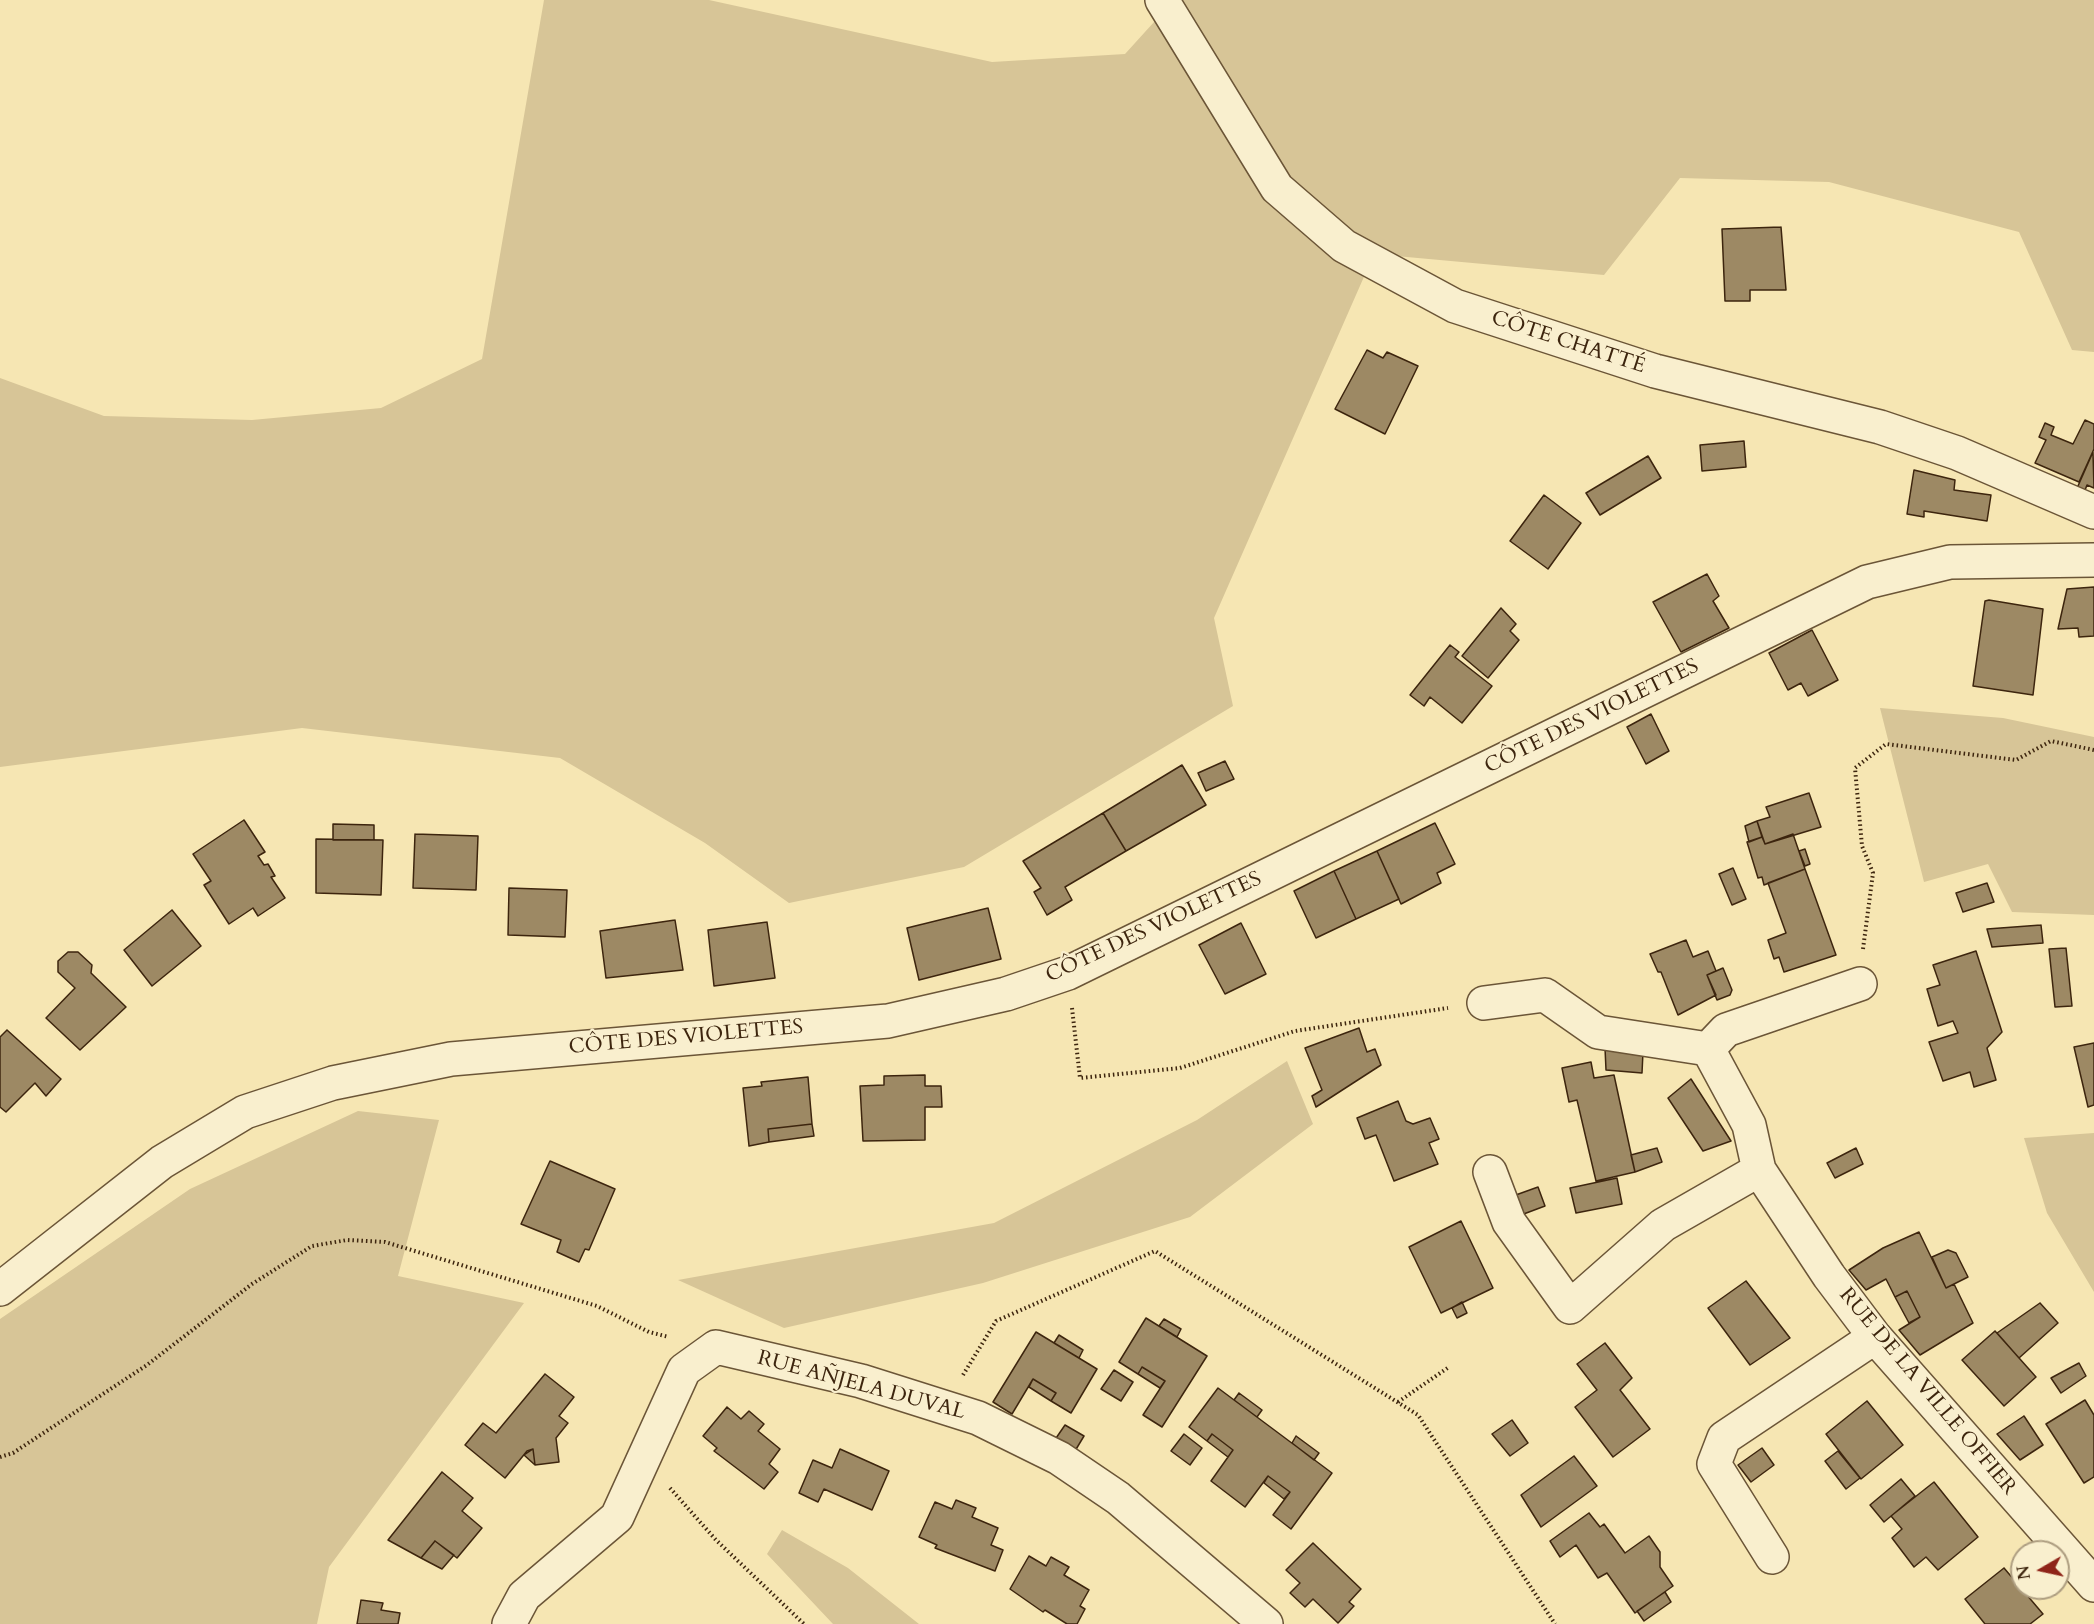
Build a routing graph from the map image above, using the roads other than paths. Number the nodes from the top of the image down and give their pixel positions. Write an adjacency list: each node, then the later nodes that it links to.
1 (1162, 0): 2 (street, CÔTE CHATTÉ)
2 (2094, 512)
3 (2094, 560): 9 (street, CÔTE DES VIOLETTES)
4 (1860, 984): 6 (street)
5 (1485, 1003): 6 (street)
6 (1708, 1049): 7 (street, RUE DE LA VILLE OFFIER)
7 (1759, 1170): 8 (street); 10 (street, RUE DE LA VILLE OFFIER)
8 (1490, 1172)
9 (0, 1289)
10 (1875, 1337): 11 (street); 12 (street, RUE DE LA VILLE OFFIER)
11 (1772, 1557)
12 (2094, 1585)
13 (509, 1624): 14 (street, RUE AÑJELA DUVAL)
14 (1266, 1624)

